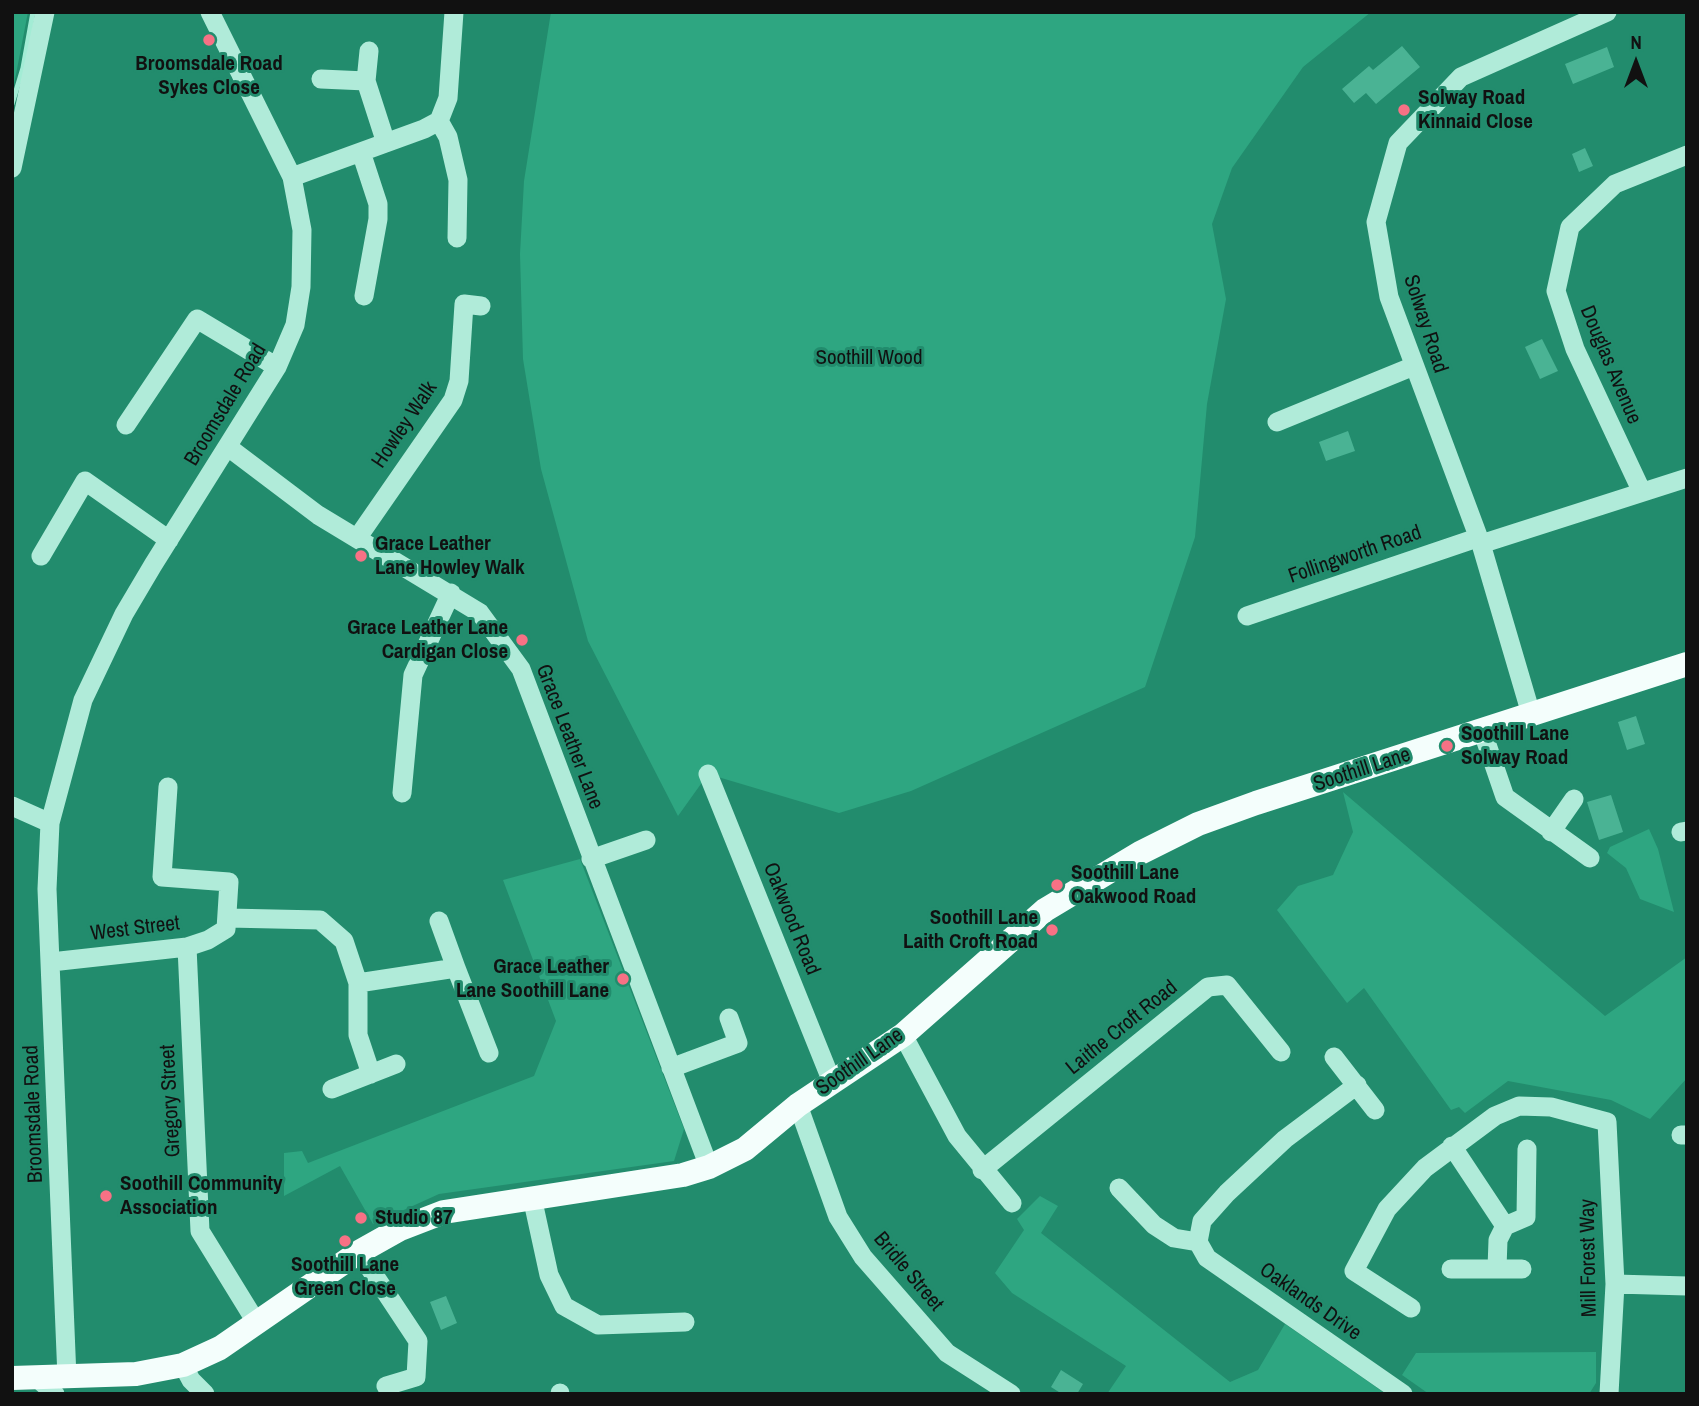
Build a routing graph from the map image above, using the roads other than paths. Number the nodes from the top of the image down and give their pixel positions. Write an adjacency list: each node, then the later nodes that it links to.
1 (46, 12): 12 (street)
2 (210, 12): 13 (street, Broomsdale Road)
3 (454, 12): 8 (street)
4 (1606, 12): 17 (street, Solway Road)
5 (369, 51): 7 (street)
6 (321, 79): 7 (street)
7 (366, 81): 9 (street)
8 (439, 121): 9 (street); 14 (street)
9 (386, 143): 10 (street)
10 (361, 152): 13 (street); 15 (street)
11 (1687, 155): 23 (street, Douglas Avenue)
12 (12, 168)
13 (292, 177): 18 (street, Broomsdale Road)
14 (457, 238)
15 (364, 296)
16 (481, 306): 24 (street, Howley Walk)
17 (1414, 366): 19 (street); 26 (street, Solway Road)
18 (277, 367): 20 (street); 21 (street, Broomsdale Road)
19 (1277, 422)
20 (126, 425)
21 (228, 447): 24 (street, Grace Leather Lane); 25 (street, Broomsdale Road)
22 (1687, 478): 23 (street, Follingworth Road)
23 (1641, 490): 26 (street, Follingworth Road)
24 (358, 537): 28 (street, Grace Leather Lane)
25 (169, 540): 27 (street); 38 (street, Broomsdale Road)
26 (1479, 541): 29 (street, Follingworth Road); 31 (street, Solway Road)
27 (41, 556)
28 (452, 593): 35 (street); 42 (street, Grace Leather Lane)
29 (1247, 616)
30 (1687, 664): 31 (main road, Soothill Lane)
31 (1531, 714): 32 (main road, Soothill Lane)
32 (1482, 730): 39 (street); 50 (main road, Soothill Lane)
33 (708, 774): 57 (street, Oakwood Road)
34 (167, 787): 43 (street)
35 (402, 793)
36 (1574, 799): 39 (street)
37 (12, 806): 38 (street)
38 (50, 823): 46 (street, Broomsdale Road)
39 (1551, 832): 41 (street)
40 (646, 839): 42 (street)
41 (1590, 858)
42 (591, 859): 55 (street, Grace Leather Lane)
43 (228, 918): 45 (street, West Street); 48 (street)
44 (439, 920): 47 (street)
45 (187, 947): 46 (street, West Street); 78 (street, Gregory Street)
46 (51, 962): 82 (street, Broomsdale Road)
47 (456, 968): 48 (street); 52 (street)
48 (358, 983): 56 (street)
49 (729, 1018): 55 (street)
50 (903, 1035): 57 (main road, Soothill Lane); 65 (street)
51 (1281, 1052): 65 (street, Laithe Croft Road)
52 (489, 1054)
53 (1334, 1057): 58 (street)
54 (396, 1064): 56 (street)
55 (671, 1068): 64 (street, Grace Leather Lane)
56 (371, 1074): 59 (street)
57 (832, 1082): 60 (main road, Soothill Lane)
58 (1357, 1085): 61 (street); 70 (street)
59 (332, 1089)
60 (798, 1105): 64 (main road, Soothill Lane); 85 (street, Bridle Street)
61 (1375, 1110)
62 (1452, 1146): 69 (street); 75 (street, Mill Forest Way); 77 (street)
63 (1527, 1149): 69 (street)
64 (709, 1167): 67 (main road, Soothill Lane)
65 (982, 1170): 68 (street)
66 (1119, 1188): 70 (street)
67 (532, 1197): 71 (main road, Soothill Lane); 79 (street)
68 (1012, 1202)
69 (1505, 1226): 72 (street)
70 (1198, 1242): 86 (street, Oaklands Drive)
71 (359, 1252): 78 (main road, Soothill Lane); 83 (street)
72 (1497, 1268): 73 (street); 74 (street)
73 (1451, 1269)
74 (1522, 1269)
75 (1615, 1284): 76 (street); 87 (street, Mill Forest Way)
76 (1687, 1286)
77 (1411, 1307)
78 (256, 1322): 80 (main road, Soothill Lane)
79 (685, 1322)
80 (183, 1365): 82 (main road, Soothill Lane); 84 (street)
81 (12, 1378): 82 (main road, Soothill Lane)
82 (53, 1383)
83 (386, 1386)
84 (205, 1394)
85 (1011, 1394)
86 (1403, 1394)
87 (1609, 1394)

